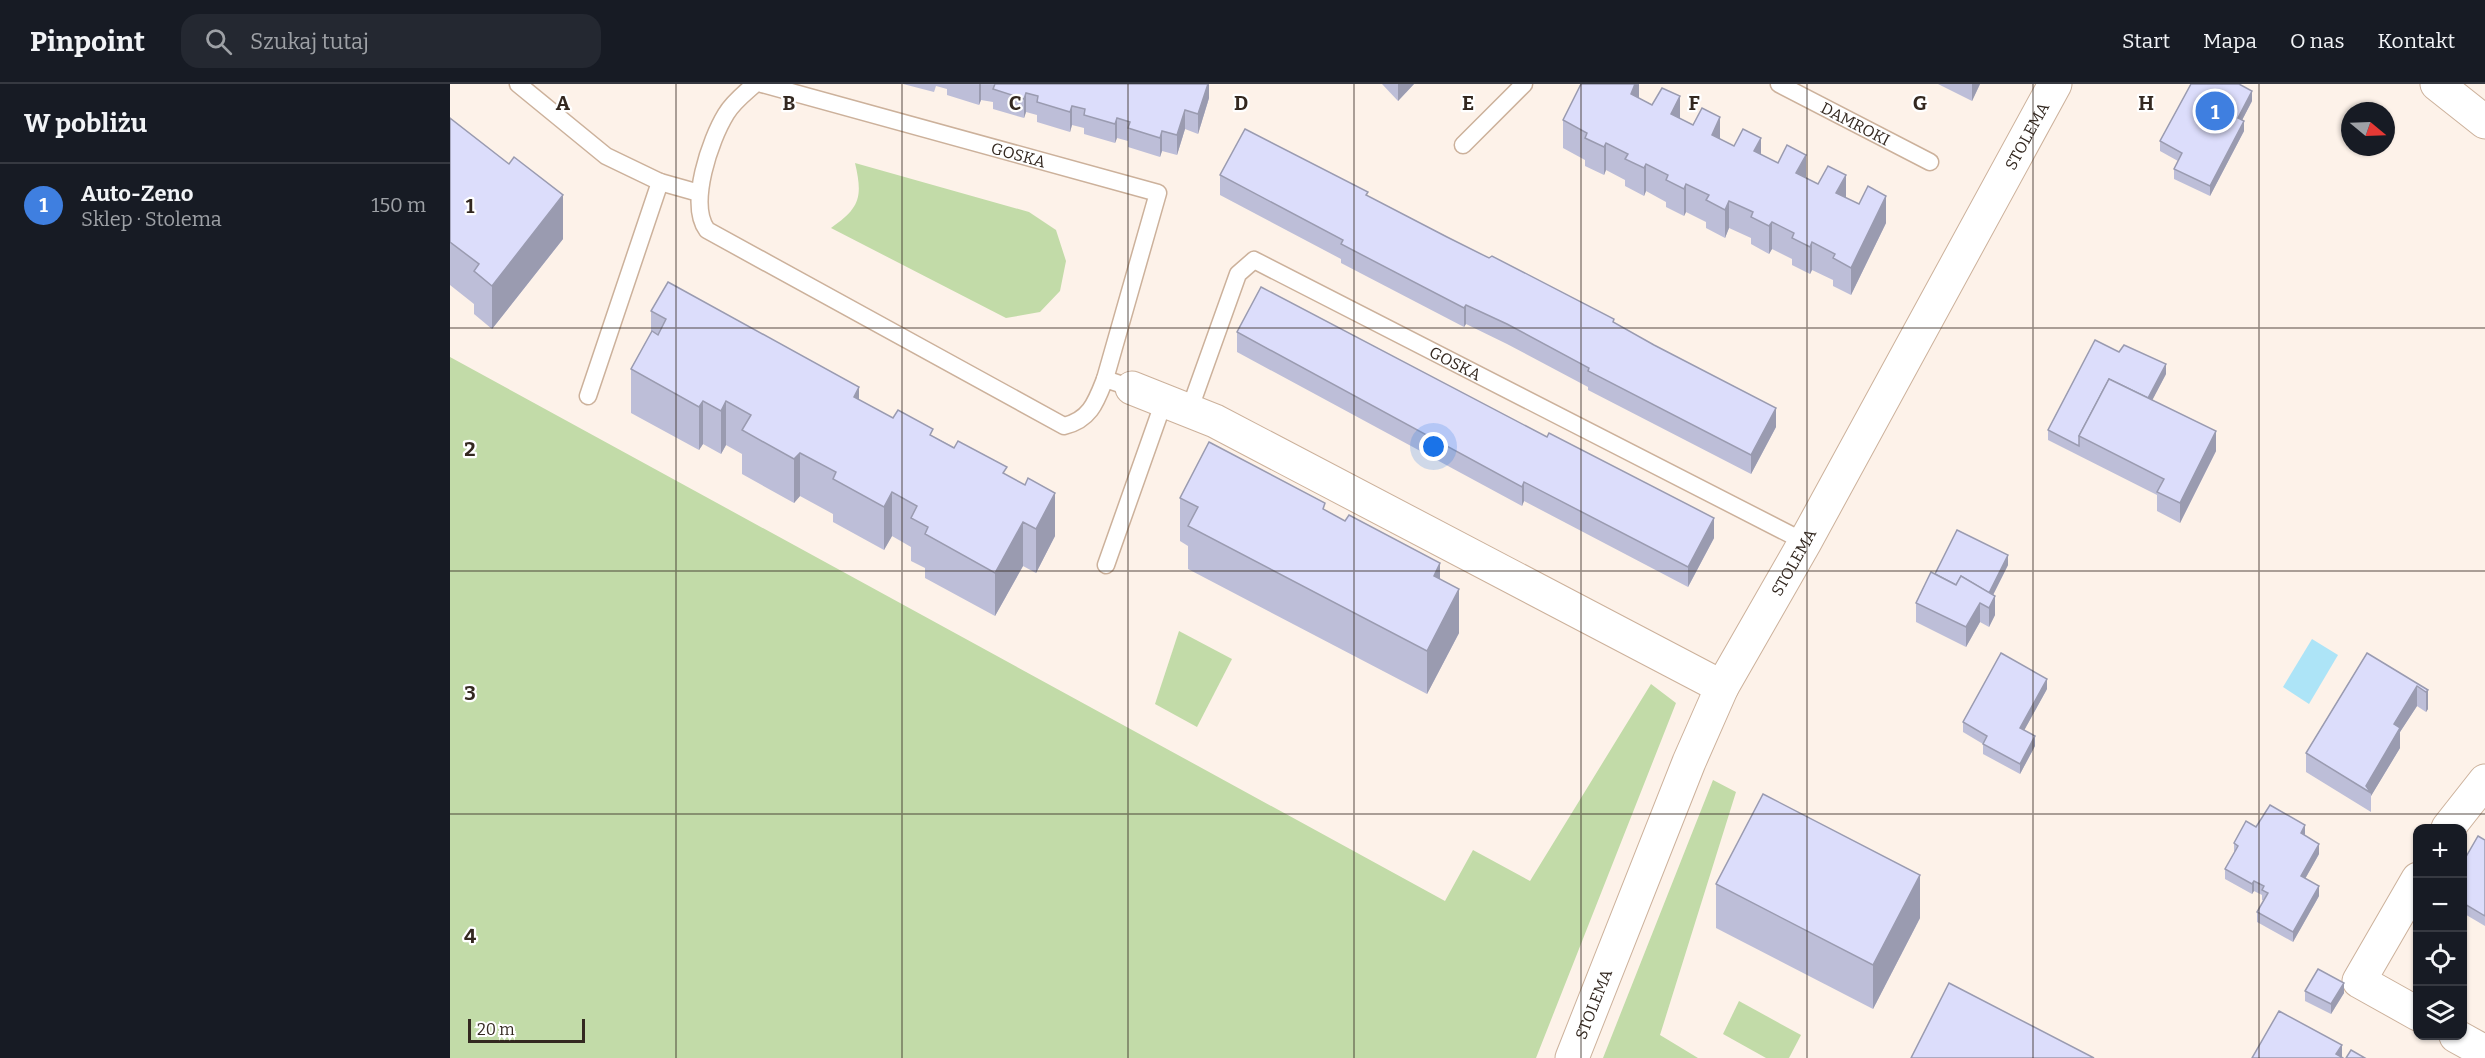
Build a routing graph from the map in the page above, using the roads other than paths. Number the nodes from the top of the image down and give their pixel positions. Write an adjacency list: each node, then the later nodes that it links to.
1 (518, 84): 11 (lane)
2 (755, 84): 12 (lane)
3 (762, 84): 13 (lane, GOSKA)
4 (1524, 84): 9 (lane)
5 (1779, 84): 10 (lane, DAMROKI)
6 (2055, 84): 16 (street, STOLEMA)
7 (2451, 88): 8 (street)
8 (2485, 122)
9 (1463, 145)
10 (1930, 162)
11 (660, 182): 12 (lane); 14 (lane)
12 (699, 193): 13 (lane, GOSKA)
13 (1118, 383): 15 (street)
14 (588, 396)
15 (1176, 406): 16 (lane, GOSKA); 17 (lane); 18 (street)
16 (1805, 542): 18 (street, STOLEMA)
17 (1106, 565)
18 (1722, 687): 25 (street, STOLEMA)
19 (2485, 781): 20 (street)
20 (2451, 824)
21 (2413, 888): 22 (street)
22 (2413, 1011)
23 (2465, 1040): 24 (street)
24 (2485, 1052)
25 (1572, 1058)

